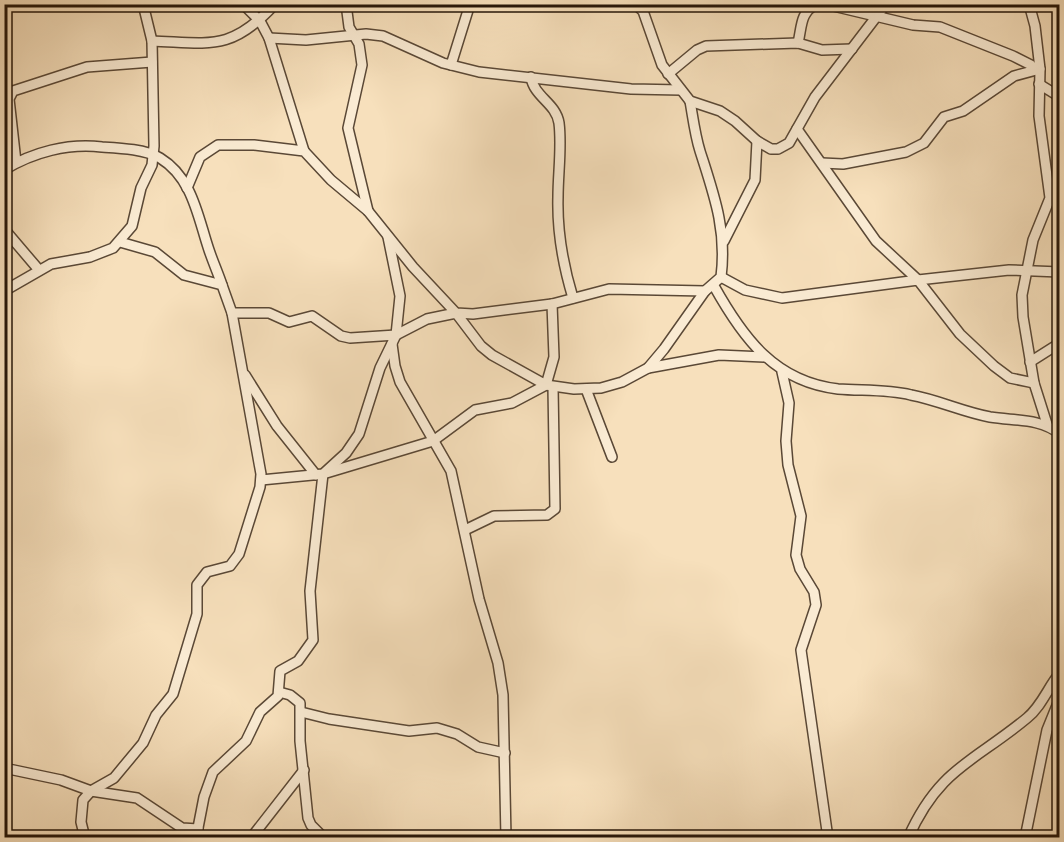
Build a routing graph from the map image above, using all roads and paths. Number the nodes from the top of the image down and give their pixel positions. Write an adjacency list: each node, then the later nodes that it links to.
1 (143, 4): 15 (street)
2 (243, 4): 12 (street)
3 (275, 4): 12 (street)
4 (346, 4): 13 (street)
5 (470, 4): 19 (street)
6 (816, 4): 16 (street)
7 (825, 4): 11 (street)
8 (886, 4): 11 (street)
9 (1029, 4): 20 (street)
10 (641, 7): 21 (street)
11 (878, 17): 17 (street); 20 (street)
12 (260, 21): 14 (street); 15 (street)
13 (352, 36): 14 (street); 19 (street); 37 (street)
14 (268, 38): 29 (street)
15 (152, 41): 18 (street)
16 (798, 43): 17 (street); 21 (street)
17 (852, 49): 27 (street)
18 (152, 62): 30 (street); 31 (street)
19 (451, 65): 22 (street)
20 (1037, 70): 23 (street); 32 (street)
21 (668, 74): 24 (street)
22 (531, 77): 24 (street); 51 (street)
23 (1039, 84): 25 (street); 36 (street)
24 (681, 90): 26 (street)
25 (1059, 97)
26 (690, 101): 28 (street); 40 (street)
27 (797, 129): 28 (street); 32 (street)
28 (757, 141): 40 (street)
29 (304, 151): 34 (street); 37 (street)
30 (153, 155): 31 (street); 34 (street); 41 (street)
31 (16, 162): 33 (street)
32 (822, 163): 46 (street)
33 (4, 170)
34 (187, 188): 47 (street)
35 (1059, 195): 36 (street)
36 (1050, 198): 43 (street)
37 (368, 211): 39 (street)
38 (4, 229): 42 (street)
39 (388, 235): 54 (street); 55 (street)
40 (724, 241): 45 (street)
41 (120, 242): 42 (street); 47 (street)
42 (39, 270): 49 (street)
43 (1027, 270): 44 (street); 46 (street); 58 (street)
44 (1059, 272)
45 (721, 277): 46 (street); 48 (street)
46 (918, 280): 62 (street)
47 (222, 285): 53 (street)
48 (714, 286): 50 (street); 57 (street)
49 (4, 291)
50 (705, 291): 51 (street); 60 (street)
51 (573, 298): 52 (street)
52 (552, 304): 54 (street); 63 (street)
53 (232, 313): 55 (street); 59 (street)
54 (456, 313): 55 (street); 63 (street)
55 (394, 339): 67 (street); 69 (street)
56 (1059, 343): 58 (street)
57 (765, 357): 60 (street); 61 (street)
58 (1030, 362): 62 (street)
59 (241, 367): 69 (street); 70 (street)
60 (648, 368): 64 (street)
61 (782, 372): 65 (street); 85 (street)
62 (1034, 383): 65 (street)
63 (550, 386): 64 (street); 67 (street); 71 (street)
64 (586, 389): 68 (street)
65 (1047, 424): 66 (street)
66 (1059, 434)
67 (433, 441): 69 (street); 71 (street)
68 (612, 457)
69 (320, 474): 70 (street); 73 (street)
70 (261, 480): 79 (street)
71 (465, 530): 76 (street)
72 (1059, 673): 86 (street)
73 (279, 692): 75 (street); 80 (street)
74 (1059, 698): 87 (street)
75 (301, 712): 76 (street); 78 (street)
76 (505, 753): 84 (street)
77 (4, 768): 79 (street)
78 (304, 771): 82 (street); 83 (street)
79 (92, 791): 80 (street); 81 (street)
80 (197, 833)
81 (85, 837)
82 (251, 837)
83 (324, 837)
84 (506, 837)
85 (828, 837)
86 (908, 837)
87 (1025, 837)

